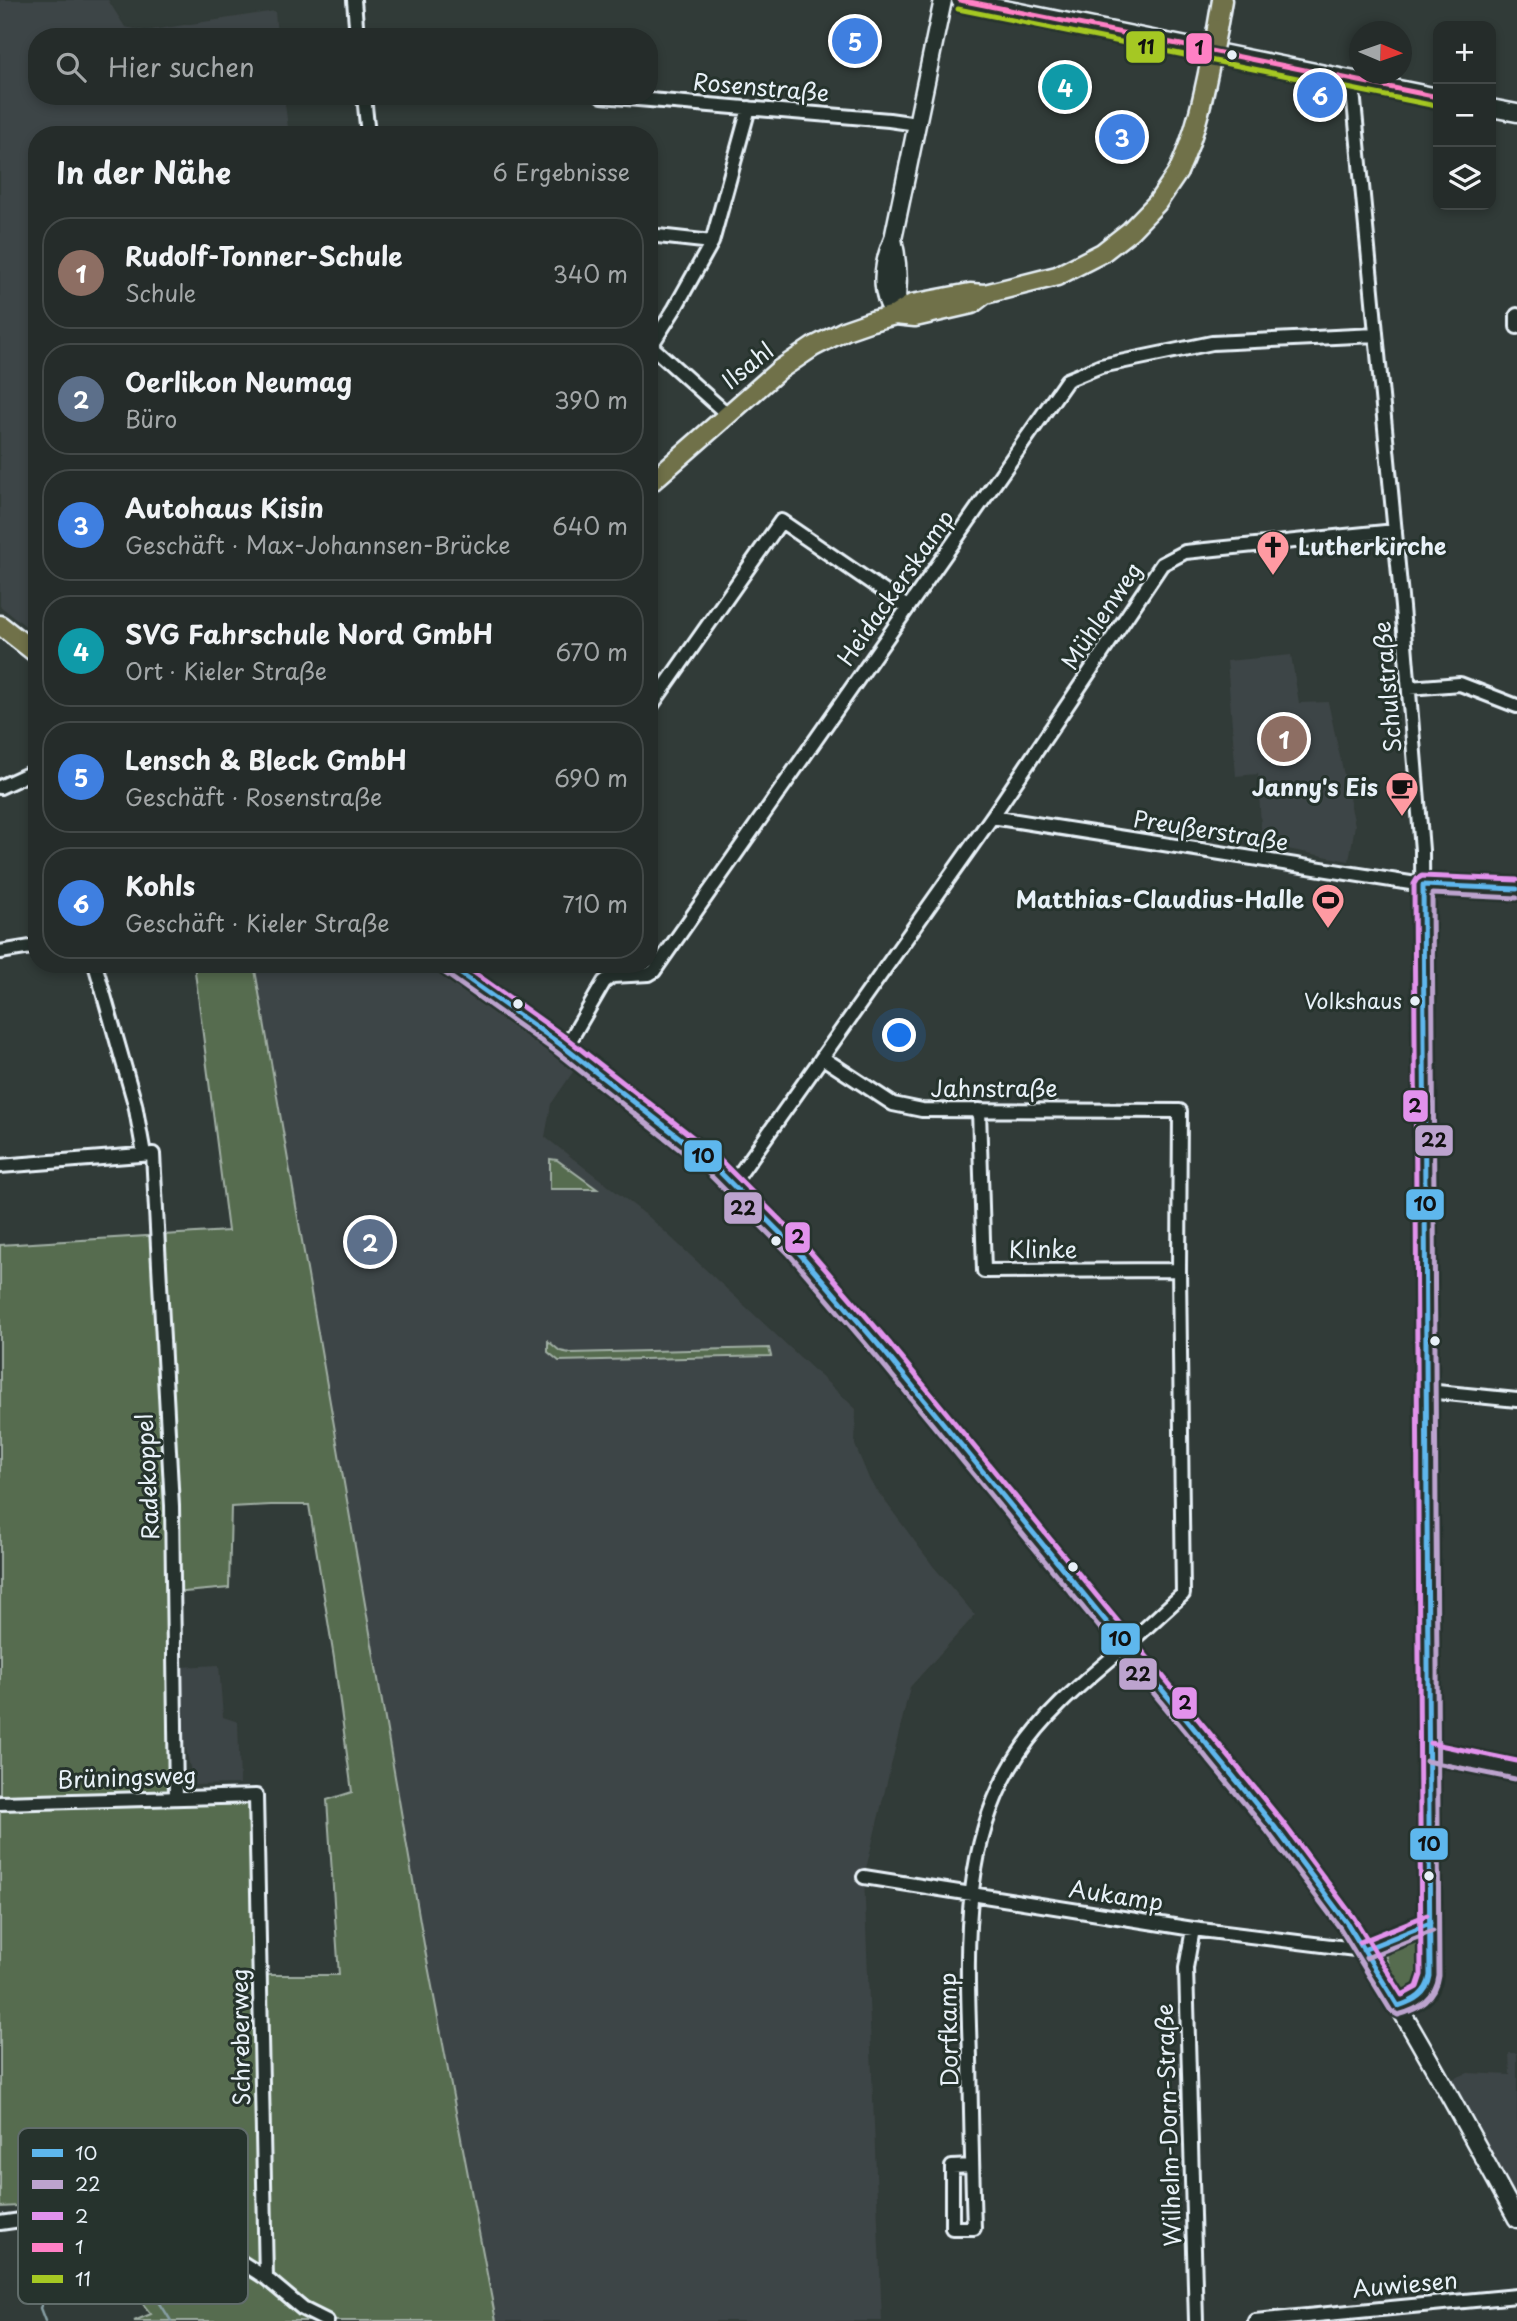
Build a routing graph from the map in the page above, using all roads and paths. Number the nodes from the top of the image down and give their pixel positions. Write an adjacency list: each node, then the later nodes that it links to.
1 (354, 0): 5 (street)
2 (943, 0): 15 (main road)
3 (960, 0): 6 (main road)
4 (1222, 0): 21 (main road, bridge)
5 (356, 28)
6 (1349, 79)
7 (1352, 84): 26 (street, Schulstraße)
8 (1372, 84): 9 (main road)
9 (1433, 96)
10 (658, 101): 12 (street, Rosenstraße)
11 (365, 105): 16 (street)
12 (749, 108): 15 (street, Rosenstraße); 19 (street)
13 (1496, 109): 14 (main road)
14 (1517, 113)
15 (917, 124): 18 (main road)
16 (367, 126)
17 (658, 236): 19 (street)
18 (893, 239): 20 (main road); 23 (main road)
19 (712, 242): 27 (street)
20 (898, 283): 22 (main road); 23 (main road)
21 (985, 294): 22 (main road); 23 (main road)
22 (930, 300): 23 (main road)
23 (895, 315): 29 (main road, Ilsahl)
24 (1517, 315): 25 (street)
25 (1517, 327)
26 (1376, 335): 31 (street, Schulstraße); 32 (street, Heidackerskamp)
27 (658, 336)
28 (658, 354): 29 (street)
29 (727, 414): 30 (main road, Ilsahl)
30 (658, 476)
31 (1395, 531): 35 (street, Schulstraße); 40 (street, Mühlenweg)
32 (907, 607): 36 (street); 45 (street, Heidackerskamp)
33 (0, 625): 34 (main road)
34 (28, 646)
35 (1409, 688): 37 (street); 41 (street, Schulstraße)
36 (658, 696)
37 (1517, 705)
38 (28, 774): 39 (street)
39 (0, 787)
40 (992, 817): 41 (street, Preußerstraße); 50 (street, Mühlenweg)
41 (1423, 885): 42 (street, Preußerstraße); 57 (street, Schulstraße)
42 (1517, 889)
43 (28, 947): 44 (street)
44 (0, 952)
45 (658, 965)
46 (98, 973): 53 (street, Radekoppel)
47 (472, 973): 49 (main road)
48 (651, 973): 49 (street, Heidackerskamp)
49 (565, 1049): 55 (main road)
50 (822, 1058): 51 (street, Jahnstraße); 55 (street, Mühlenweg)
51 (979, 1110): 52 (street, Jahnstraße); 56 (street, Klinke)
52 (1180, 1111): 56 (street, Dorfkamp)
53 (148, 1154): 54 (street); 63 (street, Radekoppel)
54 (0, 1166)
55 (732, 1185): 59 (main road)
56 (1180, 1270): 59 (street, Dorfkamp)
57 (1427, 1391): 58 (street); 60 (street, Schulstraße)
58 (1517, 1400)
59 (1126, 1646): 66 (street, Dorfkamp); 69 (main road)
60 (1428, 1752): 61 (street); 67 (street, Schulstraße)
61 (1517, 1770)
62 (256, 1796): 63 (street, Brüningsweg); 76 (street, Schreberweg)
63 (176, 1798): 64 (street, Brüningsweg)
64 (0, 1803)
65 (864, 1877): 66 (street, Aukamp)
66 (971, 1894): 68 (street, Aukamp); 71 (street, Dorfkamp)
67 (1430, 1923): 69 (street); 70 (street, Schulstraße)
68 (1193, 1929): 69 (street, Aukamp); 79 (street, Wilhelm-Dorn-Straße)
69 (1363, 1950): 70 (main road)
70 (1398, 2006): 73 (main road)
71 (972, 2166): 71 (street, Dorfkamp)
72 (18, 2220): 74 (street)
73 (1517, 2220)
74 (0, 2223)
75 (248, 2266): 76 (street)
76 (267, 2278): 78 (street)
77 (1517, 2296): 80 (street, Auwiesen)
78 (327, 2321)
79 (1196, 2321)
80 (1255, 2321)

